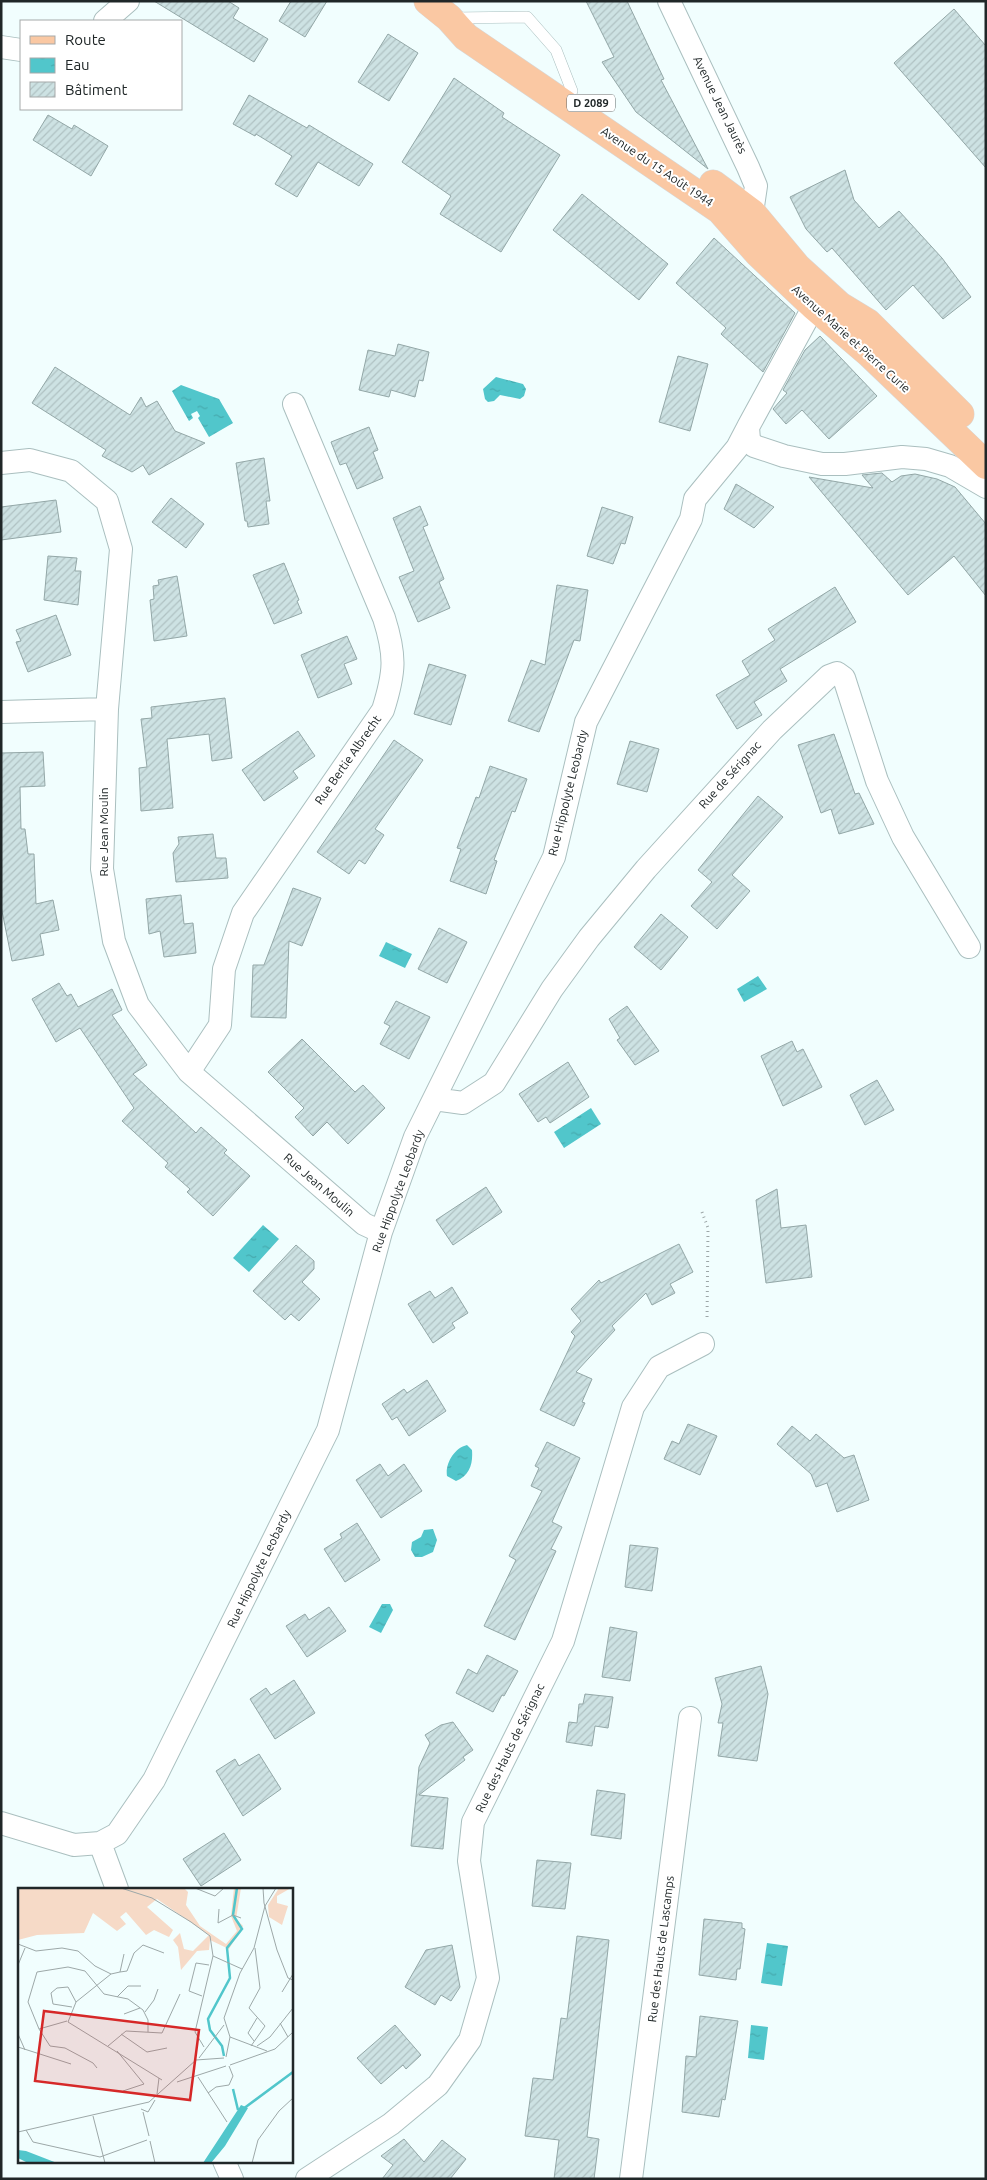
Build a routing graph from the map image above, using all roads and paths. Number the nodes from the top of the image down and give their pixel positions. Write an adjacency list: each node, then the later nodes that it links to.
1 (128, 1): 4 (street)
2 (669, 1): 9 (street, Avenue Jean Jaurès)
3 (434, 6): 7 (main road, Avenue du 15 Août 1944 / D 2089); 7 (lane); 8 (main road, Avenue du 15 Août 1944 / D 2089)
4 (106, 20)
5 (1, 47): 6 (street)
6 (20, 50)
7 (572, 91): 8 (main road, Avenue du 15 Août 1944 / D 2089)
8 (724, 204): 9 (main road, D 2089); 10 (main road, Avenue Marie et Pierre Curie / D 2089)
9 (752, 213): 13 (main road, Avenue Marie et Pierre Curie / D 2089)
10 (814, 306): 12 (street, Rue Hippolyte Leobardy); 16 (main road, Avenue Marie et Pierre Curie / D 2089)
11 (294, 404): 22 (street, Rue Bertie Albrecht)
12 (748, 427): 14 (street, Rue Hippolyte Leobardy); 18 (street, Rue Hippolyte Leobardy)
13 (986, 439)
14 (784, 456): 17 (street, Rue Hippolyte Leobardy); 18 (street, Rue Hippolyte Leobardy)
15 (1, 462): 19 (street, Rue Jean Moulin)
16 (986, 465)
17 (986, 487)
18 (691, 519): 23 (street, Rue Hippolyte Leobardy)
19 (107, 709): 20 (street); 22 (street, Rue Jean Moulin)
20 (1, 712)
21 (969, 947): 23 (street, Rue de Sérignac)
22 (189, 1072): 25 (street, Rue Jean Moulin)
23 (434, 1100): 25 (street, Rue Hippolyte Leobardy)
24 (702, 1212): 26 (path)
25 (380, 1232): 29 (street, Rue Hippolyte Leobardy)
26 (703, 1344): 33 (street, Rue des Hauts de Sérignac)
27 (690, 1718): 34 (street, Rue des Hauts de Lascamps)
28 (1, 1823): 29 (street, Rue Hippolyte Leobardy)
29 (100, 1843): 30 (street)
30 (117, 1888)
31 (224, 2162): 32 (street)
32 (232, 2179)
33 (308, 2179)
34 (632, 2179)

